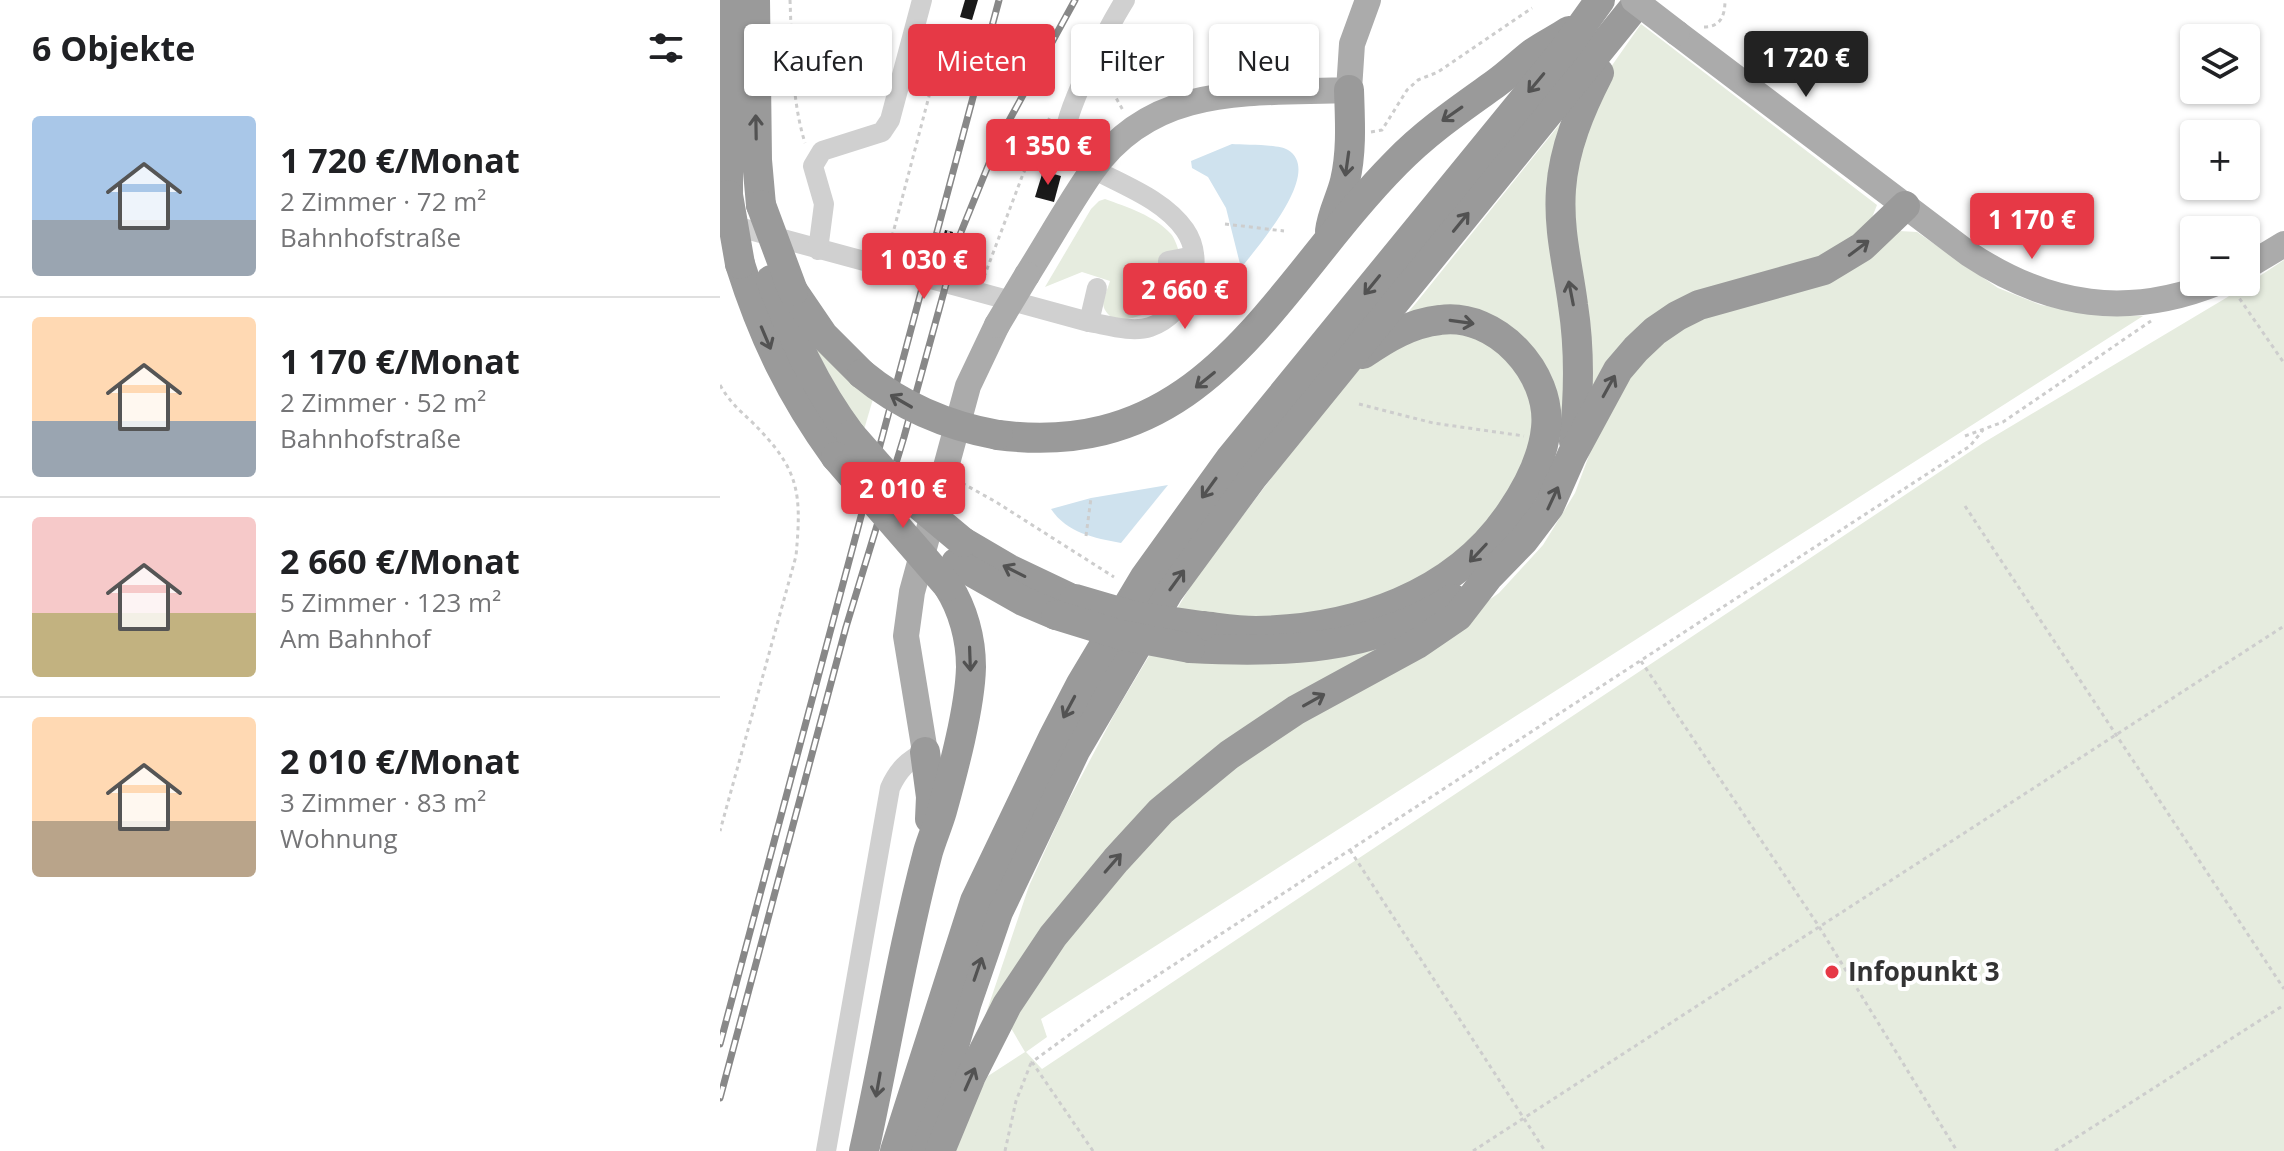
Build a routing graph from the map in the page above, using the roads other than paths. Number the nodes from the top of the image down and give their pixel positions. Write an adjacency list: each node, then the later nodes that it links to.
1 (728, 0): 11 (highway)
2 (755, 0): 19 (highway, one-way to 2, bridge)
3 (922, 0): 14 (street)
4 (1125, 0): 9 (street)
5 (1368, 0): 8 (main road)
6 (1633, 7): 10 (main road, bridge); 24 (highway, one-way to 6); 26 (highway, one-way to 6)
7 (1592, 11): 12 (highway, one-way to 12); 34 (highway, one-way to 34)
8 (1349, 90): 9 (main road); 12 (highway, one-way to 12)
9 (1093, 169): 15 (street); 30 (main road, bridge)
10 (1905, 206): 22 (main road); 26 (highway, one-way to 10)
11 (724, 209): 14 (street); 25 (highway, one-way to 25, bridge)
12 (1329, 237): 19 (highway, one-way to 19, bridge)
13 (2284, 244): 16 (main road)
14 (818, 250): 23 (street)
15 (1194, 256): 17 (street); 18 (street)
16 (2260, 259)
17 (1168, 261)
18 (1192, 284): 21 (street); 23 (street)
19 (782, 285): 25 (highway)
20 (1097, 288): 23 (street)
21 (1223, 296)
22 (2180, 296)
23 (1089, 322)
24 (1341, 369): 29 (highway, one-way to 29); 35 (highway, one-way to 24)
25 (844, 446): 27 (highway, bridge); 27 (highway, bridge)
26 (1572, 455): 28 (highway, one-way to 26)
27 (956, 563): 29 (highway, bridge); 31 (highway, one-way to 31)
28 (1488, 577): 29 (highway); 36 (highway, one-way to 28)
29 (1196, 637)
30 (925, 752): 31 (highway); 32 (street)
31 (929, 849): 33 (highway, one-way to 33)
32 (826, 1151)
33 (864, 1151)
34 (895, 1151)
35 (923, 1151)
36 (940, 1151)

